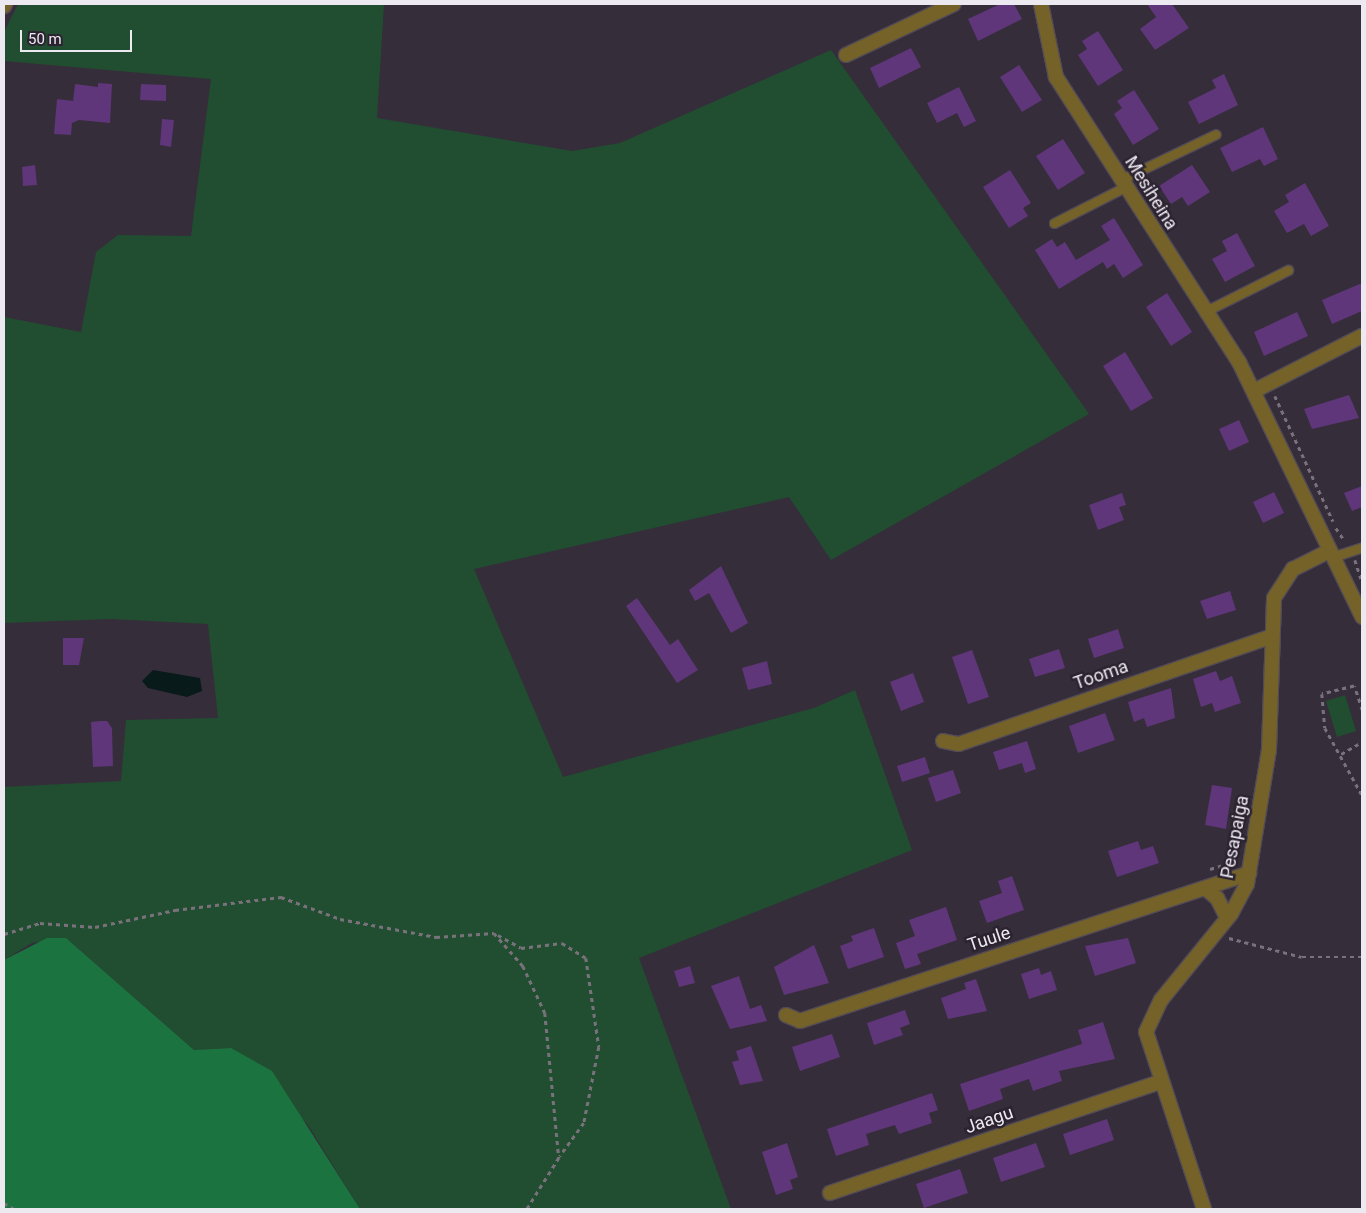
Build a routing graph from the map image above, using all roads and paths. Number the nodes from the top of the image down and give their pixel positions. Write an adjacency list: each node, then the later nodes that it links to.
1 (954, 4): 3 (street)
2 (1041, 4): 5 (street, Mesiheina)
3 (846, 55)
4 (1216, 134): 5 (lane)
5 (1123, 183): 6 (lane); 8 (street, Mesiheina)
6 (1054, 223)
7 (1288, 270): 8 (lane)
8 (1204, 312): 10 (street, Mesiheina)
9 (1362, 336): 10 (street)
10 (1254, 391): 12 (street)
11 (1362, 547): 12 (lane)
12 (1331, 554): 13 (street); 14 (street, Pesapaiga)
13 (1362, 617)
14 (1270, 637): 16 (street, Tooma); 20 (street, Pesapaiga)
15 (1362, 710): 18 (path)
16 (943, 741)
17 (1362, 742): 18 (path)
18 (1341, 754): 19 (path)
19 (1362, 795)
20 (1249, 872): 21 (street, Tuule); 22 (street, Pesapaiga)
21 (1205, 888): 22 (street); 27 (street, Tuule)
22 (1227, 918): 23 (street, Pesapaiga)
23 (1215, 931): 26 (path); 28 (street, Pesapaiga)
24 (494, 933): 25 (path); 29 (path); 29 (path)
25 (4, 934)
26 (1362, 957)
27 (786, 1015)
28 (1159, 1082): 30 (street, Jaagu); 36 (street, Pesapaiga)
29 (559, 1158): 35 (path)
30 (830, 1193)
31 (4, 1203): 32 (path)
32 (14, 1209)
33 (215, 1209): 34 (path)
34 (269, 1209)
35 (527, 1209)
36 (1204, 1209)

